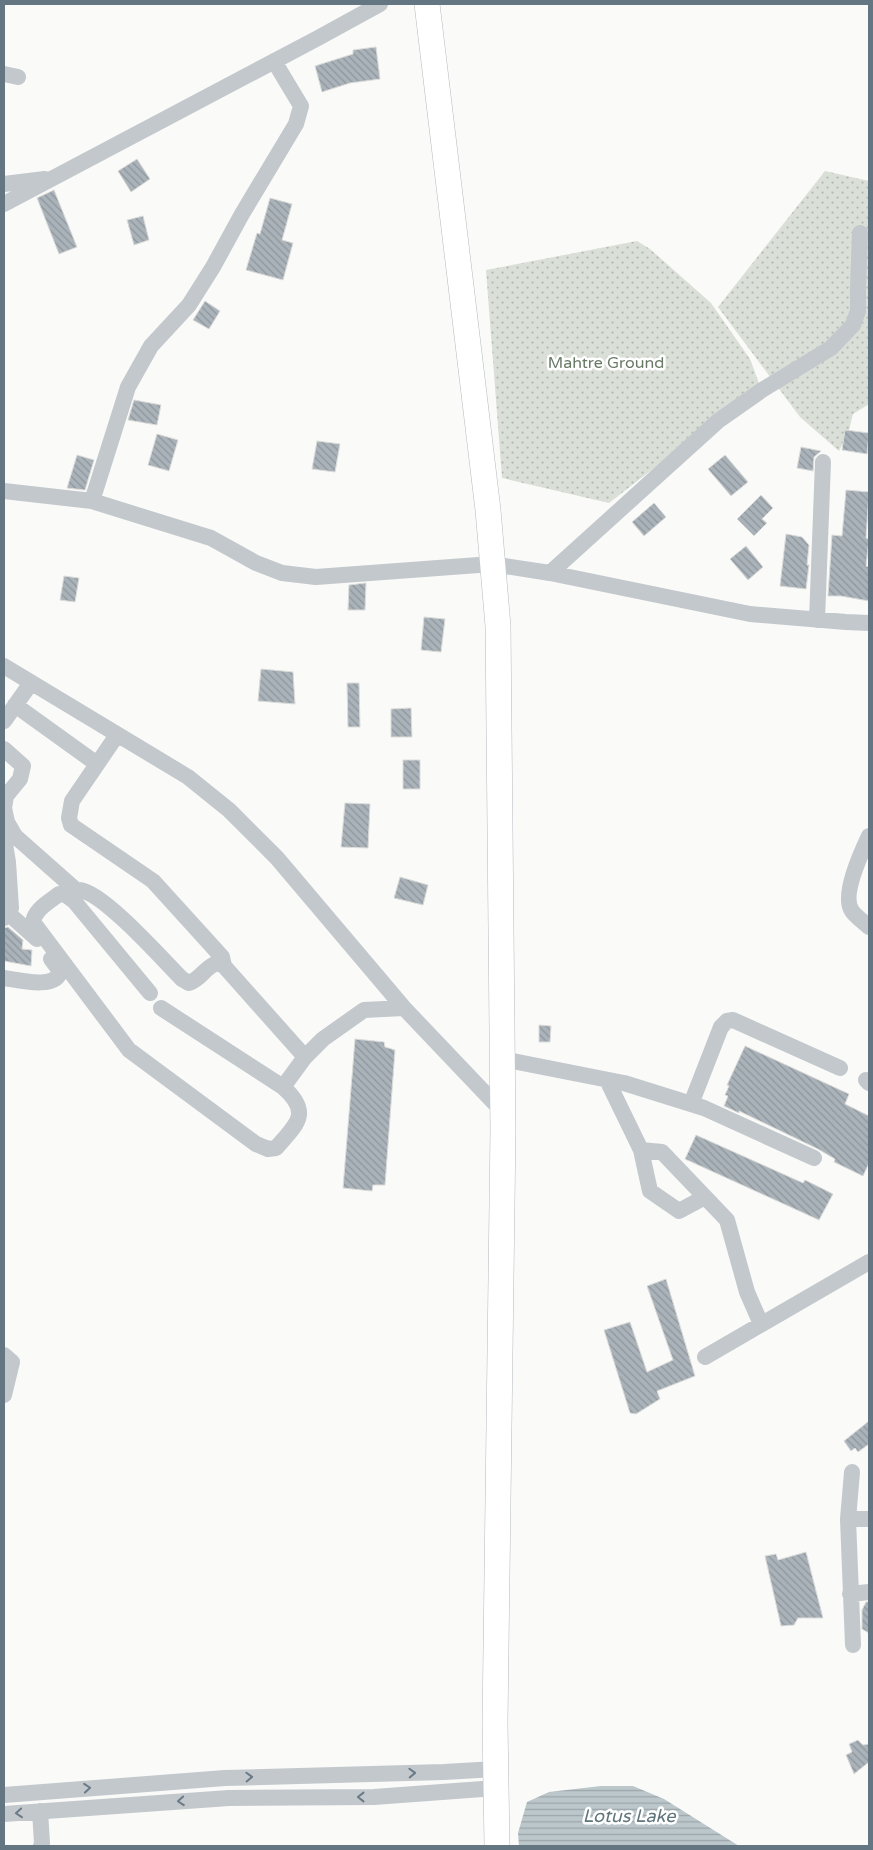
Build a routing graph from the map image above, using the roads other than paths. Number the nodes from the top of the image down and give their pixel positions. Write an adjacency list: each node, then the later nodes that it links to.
1 (380, 4): 3 (street)
2 (427, 4): 11 (main road)
3 (274, 61): 4 (street); 10 (street)
4 (53, 178): 5 (street); 6 (street)
5 (4, 184)
6 (4, 204)
7 (860, 233): 12 (street)
8 (823, 462): 13 (street)
9 (4, 491): 10 (street)
10 (92, 501): 11 (street)
11 (492, 564): 12 (street); 33 (main road)
12 (550, 573): 13 (street)
13 (817, 620): 14 (street)
14 (869, 622)
15 (6, 672): 16 (street)
16 (31, 683): 17 (street); 19 (street)
17 (15, 705): 18 (street); 21 (street)
18 (4, 721)
19 (117, 735): 21 (street); 31 (street)
20 (4, 749): 24 (street)
21 (97, 764): 27 (street)
22 (869, 836): 26 (street)
23 (4, 838): 25 (street)
24 (71, 892): 27 (street); 29 (street); 36 (street)
25 (6, 916): 28 (street)
26 (869, 927)
27 (224, 966): 32 (street)
28 (4, 978)
29 (150, 993)
30 (161, 1008): 36 (street)
31 (404, 1008): 32 (street); 38 (street)
32 (305, 1057): 36 (street)
33 (502, 1059): 35 (street); 38 (main road)
34 (840, 1068): 37 (street)
35 (607, 1080): 37 (street); 39 (street)
36 (283, 1086)
37 (691, 1104): 40 (street)
38 (502, 1110): 55 (main road)
39 (641, 1150): 41 (street); 41 (street)
40 (814, 1158)
41 (705, 1197): 43 (street)
42 (869, 1262): 43 (street)
43 (762, 1324): 45 (street)
44 (4, 1355): 46 (street)
45 (705, 1357)
46 (4, 1395)
47 (852, 1472): 48 (street)
48 (848, 1519): 49 (street); 51 (street)
49 (869, 1519)
50 (869, 1592): 51 (street)
51 (850, 1594): 52 (street)
52 (853, 1645)
53 (440, 1772): 54 (street, one-way to 53); 55 (street); 58 (street)
54 (225, 1778): 56 (street); 60 (street)
55 (496, 1779): 58 (street); 66 (main road)
56 (128, 1784): 57 (street, one-way to 56); 61 (street)
57 (55, 1790): 59 (street); 62 (street)
58 (441, 1792): 60 (street, one-way to 60)
59 (4, 1794)
60 (229, 1798): 61 (street, one-way to 61)
61 (129, 1805): 62 (street)
62 (57, 1810): 63 (street)
63 (40, 1811): 64 (street, one-way to 64); 65 (street)
64 (4, 1814)
65 (41, 1846)
66 (497, 1846)

